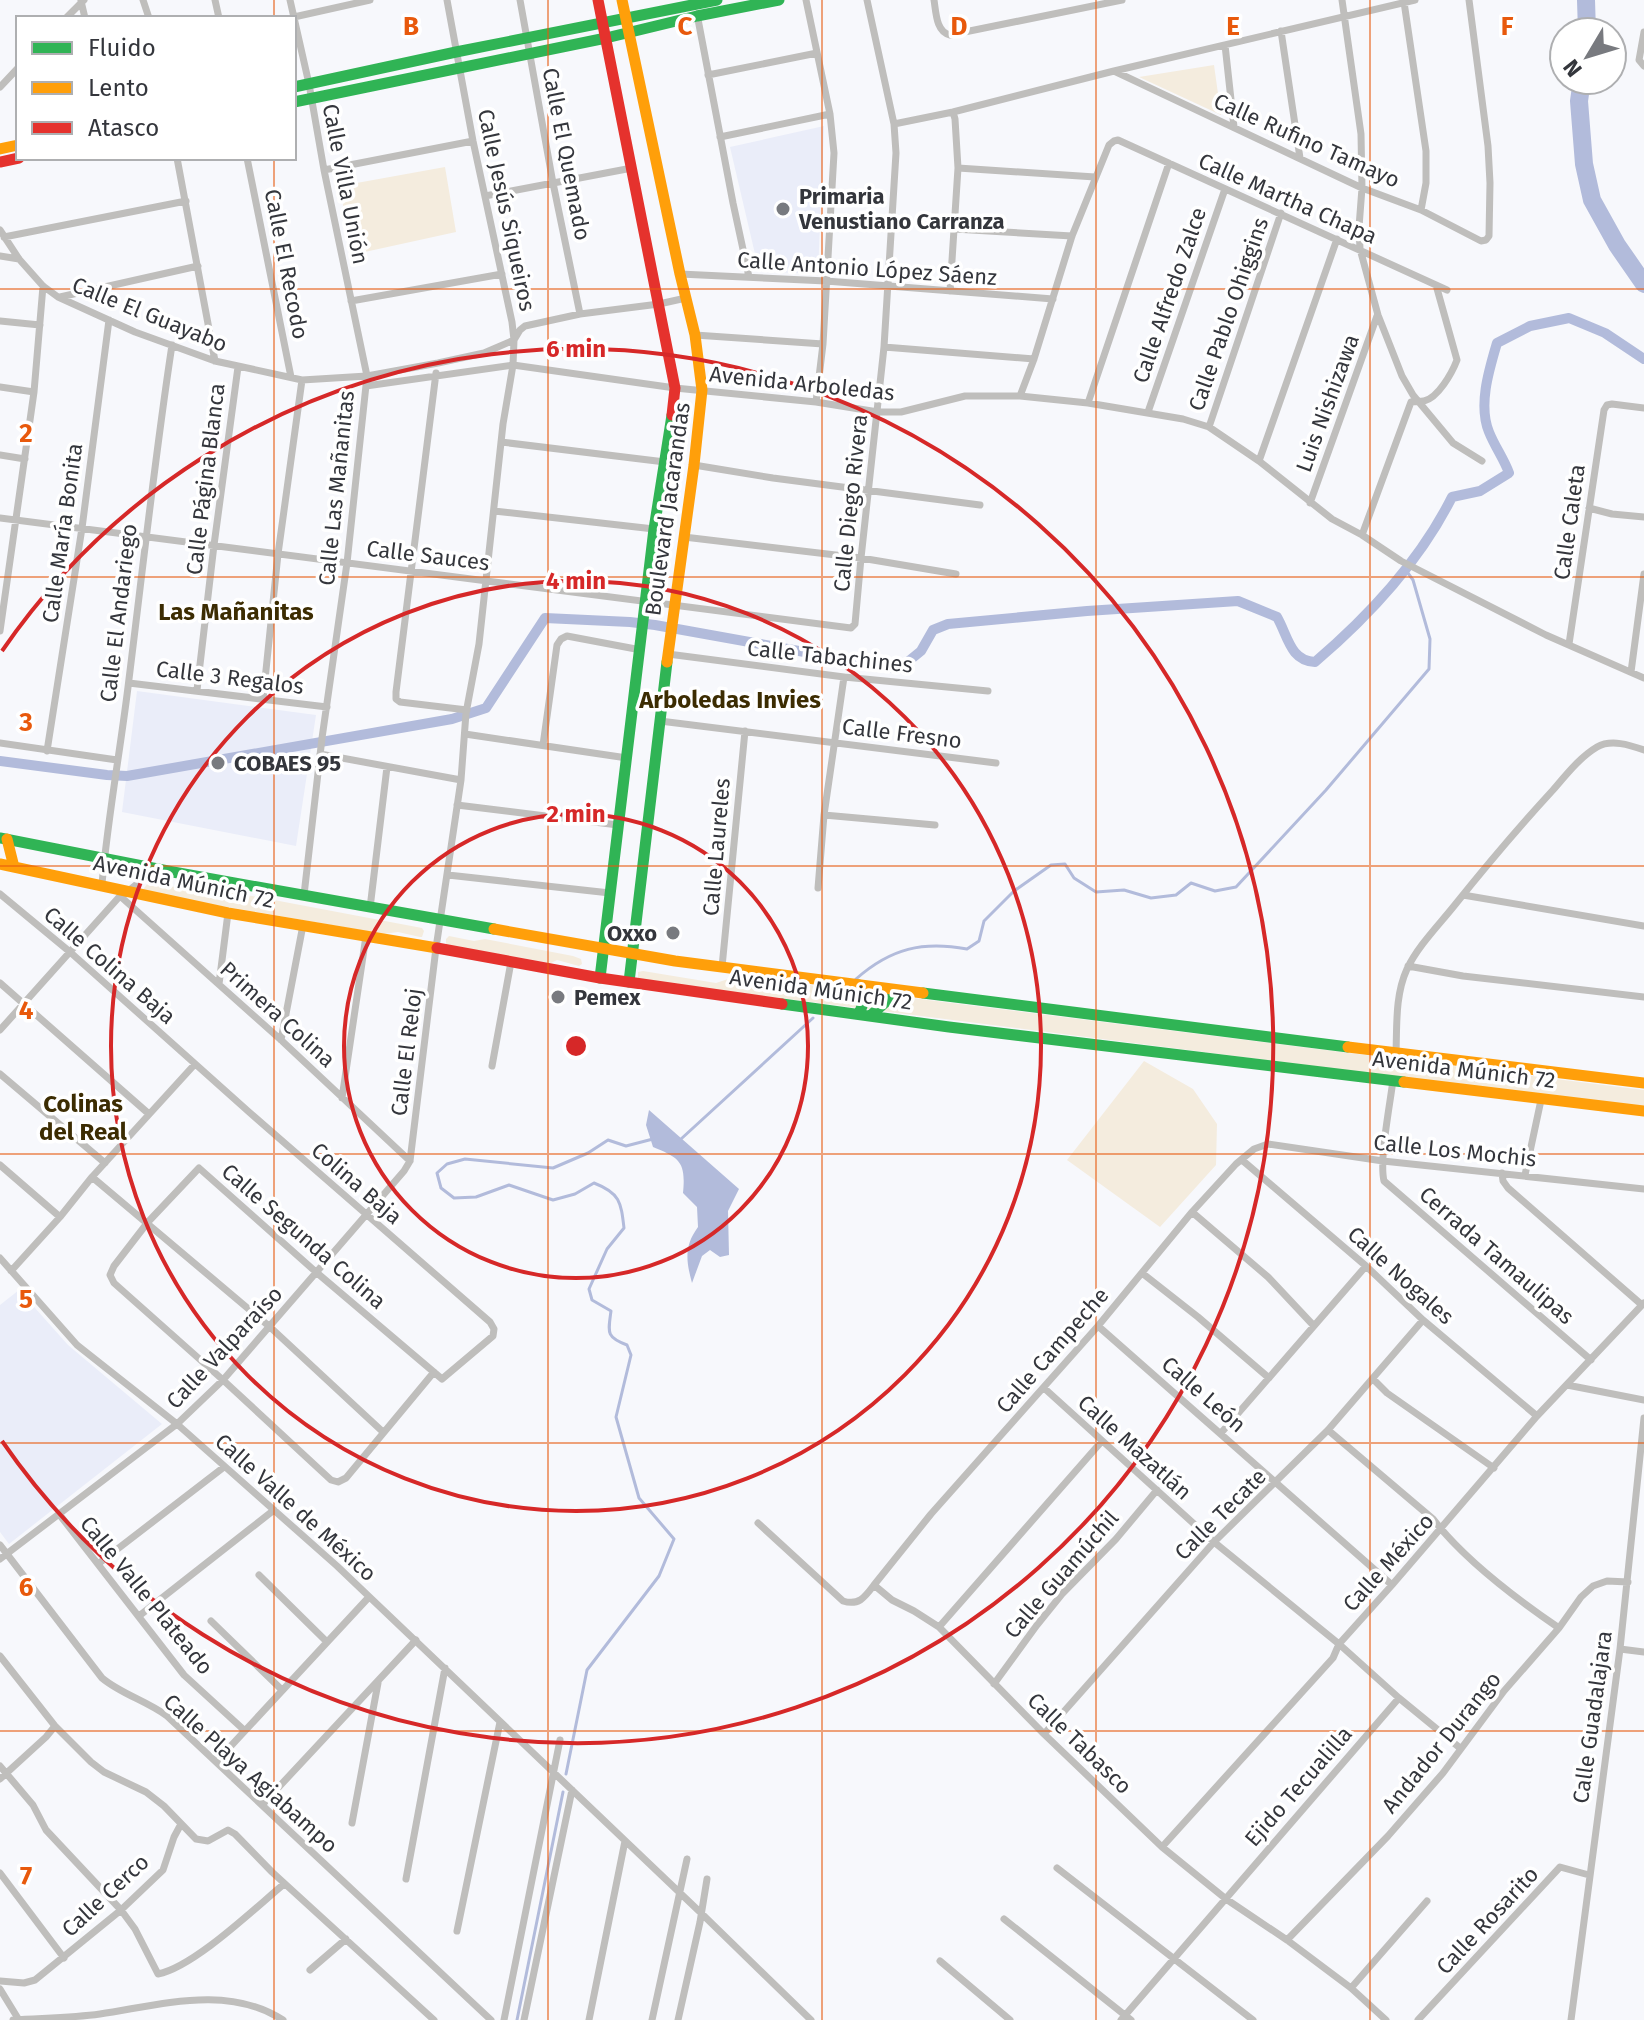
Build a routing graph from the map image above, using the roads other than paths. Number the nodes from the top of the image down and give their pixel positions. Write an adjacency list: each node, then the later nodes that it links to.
1 (370, 0): 20 (street)
2 (447, 0): 30 (street, Calle Jesús Siqueiros)
3 (520, 0): 27 (street, Calle El Quemado)
4 (598, 0): 22 (main road, Boulevard Jacarandas)
5 (622, 0): 21 (main road, Boulevard Jacarandas)
6 (717, 0): 17 (main road)
7 (779, 0): 17 (main road)
8 (806, 0): 32 (street)
9 (867, 0): 45 (street, Calle Diego Rivera)
10 (934, 0): 11 (street)
11 (1122, 0)
12 (1342, 0): 19 (street)
13 (1415, 0): 16 (street)
14 (1469, 0): 62 (street, Calle Rufino Tamayo)
15 (82, 1): 18 (street)
16 (1404, 2): 19 (street); 62 (street)
17 (695, 7): 21 (main road); 26 (main road); 37 (street)
18 (68, 16)
19 (1345, 16): 24 (street); 58 (street)
20 (296, 17)
21 (625, 17): 22 (main road); 26 (main road, Boulevard Jacarandas)
22 (603, 23): 27 (main road); 28 (main road, Boulevard Jacarandas)
23 (296, 26): 38 (street, Calle Villa Unión)
24 (1281, 31): 29 (street); 49 (street)
25 (1644, 32): 33 (street)
26 (629, 33): 28 (main road); 73 (main road, Boulevard Jacarandas)
27 (527, 38): 30 (main road); 31 (street, Calle El Quemado)
28 (606, 38): 31 (main road); 53 (main road, Boulevard Jacarandas)
29 (1225, 45): 36 (street); 46 (street)
30 (456, 52): 34 (street, Calle Jesús Siqueiros); 38 (main road)
31 (530, 53): 34 (main road); 57 (street, Calle El Quemado)
32 (817, 53): 37 (street); 44 (street)
33 (1644, 66)
34 (459, 67): 41 (main road); 48 (street, Calle Jesús Siqueiros)
35 (16, 70): 39 (street)
36 (1114, 71): 43 (street); 46 (street, Calle Rufino Tamayo)
37 (708, 75): 47 (street)
38 (309, 84): 40 (main road); 41 (street, Calle Villa Unión)
39 (0, 87)
40 (296, 87)
41 (311, 99): 42 (main road); 55 (street, Calle Villa Unión)
42 (296, 102)
43 (953, 112): 45 (street); 54 (street)
44 (830, 114): 47 (street); 75 (street)
45 (894, 124): 76 (street, Calle Diego Rivera)
46 (1234, 127): 49 (street, Calle Rufino Tamayo)
47 (720, 137): 74 (street)
48 (473, 141): 55 (street); 60 (street, Calle Jesús Siqueiros)
49 (1300, 158): 58 (street, Calle Rufino Tamayo)
50 (177, 160): 61 (street)
51 (247, 160): 103 (street, Calle El Recodo)
52 (1169, 163): 56 (street, Calle Martha Chapa); 59 (street, Calle Martha Chapa); 113 (street)
53 (632, 168): 57 (street); 85 (main road, Boulevard Jacarandas)
54 (958, 168): 56 (street); 64 (street)
55 (324, 170): 84 (street, Calle Villa Unión)
56 (1095, 177): 66 (street)
57 (553, 183): 60 (street); 86 (street, Calle El Quemado)
58 (1362, 188): 62 (street, Calle Rufino Tamayo); 68 (street)
59 (1225, 189): 63 (street, Calle Martha Chapa); 116 (street, Calle Alfredo Zalce)
60 (485, 196): 72 (street, Calle Jesús Siqueiros)
61 (186, 201): 65 (street); 71 (street)
62 (1421, 210)
63 (1281, 213): 67 (street, Calle Martha Chapa); 117 (street, Calle Pablo Ohiggins)
64 (954, 229): 66 (street); 80 (street)
65 (1, 236): 70 (street, Calle El Guayabo)
66 (1072, 236): 83 (street)
67 (1337, 239): 68 (street, Calle Martha Chapa); 121 (street)
68 (1360, 249): 77 (street, Calle Martha Chapa); 87 (street)
69 (0, 256): 70 (street)
70 (19, 259): 78 (street, Calle El Guayabo)
71 (198, 266): 81 (street); 97 (street)
72 (502, 274): 84 (street); 92 (street, Calle Jesús Siqueiros)
73 (680, 274): 74 (street, Calle Antonio López Sáenz); 82 (main road, Boulevard Jacarandas)
74 (749, 277): 75 (street, Calle Antonio López Sáenz)
75 (826, 281): 76 (street, Calle Antonio López Sáenz); 93 (street)
76 (887, 285): 80 (street, Calle Antonio López Sáenz); 95 (street, Calle Diego Rivera)
77 (1436, 285): 79 (street, Calle Martha Chapa); 111 (street)
78 (43, 286): 81 (street, Calle El Guayabo); 90 (street)
79 (1447, 290)
80 (950, 291): 83 (street, Calle Antonio López Sáenz)
81 (58, 297): 88 (street, Calle El Guayabo)
82 (686, 298): 85 (street, Calle El Guayabo); 91 (main road, Boulevard Jacarandas)
83 (1053, 299): 96 (street)
84 (351, 301): 101 (street, Calle Villa Unión)
85 (659, 304): 86 (street, Calle El Guayabo); 107 (main road, Boulevard Jacarandas)
86 (580, 314): 92 (street, Calle El Guayabo)
87 (1378, 315): 111 (street); 126 (street, Luis Nishizawa)
88 (109, 320): 94 (street, Calle El Guayabo); 133 (street, Calle María Bonita)
89 (0, 321): 90 (street)
90 (40, 325): 109 (street)
91 (695, 335): 93 (street); 108 (main road, Boulevard Jacarandas)
92 (514, 340): 98 (street, Calle El Guayabo); 99 (street, Calle Jesús Siqueiros)
93 (823, 344): 112 (street)
94 (172, 345): 97 (street, Calle El Guayabo); 136 (street, Calle El Andariego)
95 (884, 347): 96 (street); 115 (street, Calle Diego Rivera)
96 (1034, 359): 110 (street)
97 (215, 361): 100 (street, Calle El Guayabo)
98 (438, 363): 101 (street, Calle El Guayabo); 102 (street)
99 (513, 365): 102 (street, Avenida Arboledas); 107 (street, Avenida Arboledas); 118 (street, Calle Jesús Siqueiros)
100 (238, 367): 103 (street, Calle El Guayabo); 138 (street, Calle Página Blanca)
101 (367, 376): 104 (street, Calle El Guayabo); 105 (street, Calle Las Mañanitas)
102 (436, 376): 105 (street, Avenida Arboledas); 142 (street)
103 (291, 377): 104 (street, Calle El Guayabo)
104 (302, 380): 139 (street)
105 (366, 386): 141 (street, Calle Las Mañanitas)
106 (0, 387): 109 (street)
107 (675, 388): 108 (street, Avenida Arboledas); 123 (main road, Boulevard Jacarandas)
108 (702, 390): 112 (street, Avenida Arboledas); 124 (main road, Boulevard Jacarandas)
109 (34, 392): 120 (street)
110 (1020, 396): 113 (street, Avenida Arboledas); 115 (street, Avenida Arboledas)
111 (1418, 401): 122 (street); 135 (street)
112 (816, 402): 115 (street, Avenida Arboledas)
113 (1088, 403): 116 (street, Avenida Arboledas)
114 (1644, 408): 128 (street, Calle Caleta)
115 (878, 412): 125 (street, Calle Diego Rivera)
116 (1148, 412): 117 (street, Avenida Arboledas)
117 (1209, 427): 121 (street, Avenida Arboledas)
118 (501, 442): 123 (street); 129 (street, Calle Jesús Siqueiros)
119 (0, 455): 120 (street)
120 (25, 459): 132 (street)
121 (1259, 461): 126 (street, Avenida Arboledas)
122 (1482, 461)
123 (665, 462): 134 (main road, Boulevard Jacarandas)
124 (694, 465): 125 (street); 137 (main road, Boulevard Jacarandas)
125 (869, 490): 127 (street); 140 (street, Calle Diego Rivera)
126 (1310, 503): 135 (street, Avenida Arboledas)
127 (980, 505)
128 (1589, 508): 130 (street); 150 (street, Calle Caleta)
129 (494, 511): 134 (street); 145 (street, Calle Jesús Siqueiros)
130 (1644, 517)
131 (0, 518): 132 (street, Calle Sauces)
132 (16, 520): 133 (street, Calle Sauces); 149 (street)
133 (82, 528): 136 (street, Calle Sauces); 170 (street, Calle María Bonita)
134 (654, 529): 146 (main road, Boulevard Jacarandas)
135 (1362, 535): 150 (street, Avenida Arboledas)
136 (146, 537): 138 (street, Calle Sauces); 156 (street, Calle El Andariego)
137 (684, 537): 140 (street); 147 (main road, Boulevard Jacarandas)
138 (214, 545): 139 (street, Calle Sauces); 157 (street, Calle Página Blanca)
139 (278, 554): 141 (street, Calle Sauces); 159 (street)
140 (861, 558): 143 (street); 148 (street, Calle Diego Rivera)
141 (347, 563): 142 (street, Calle Sauces); 160 (street, Calle Las Mañanitas)
142 (411, 571): 145 (street, Calle Sauces); 161 (street)
143 (956, 574)
144 (1644, 574): 153 (street)
145 (487, 581): 146 (street, Calle Sauces); 161 (street, Calle Jesús Siqueiros)
146 (647, 601): 147 (street, Calle Sauces); 151 (main road, Boulevard Jacarandas)
147 (675, 605): 148 (street, Calle Sauces); 152 (main road, Boulevard Jacarandas)
148 (851, 628)
149 (0, 631)
150 (1569, 644): 153 (street, Avenida Arboledas)
151 (641, 650): 167 (street); 171 (main road, Boulevard Jacarandas)
152 (668, 654): 154 (street, Calle Tabachines); 162 (main road, Boulevard Jacarandas)
153 (1631, 672): 155 (street, Avenida Arboledas)
154 (844, 677): 158 (street, Calle Tabachines); 165 (street)
155 (1644, 678)
156 (129, 683): 157 (street, Calle 3 Regalos); 172 (street, Calle El Andariego)
157 (197, 690): 159 (street, Calle 3 Regalos)
158 (988, 691)
159 (263, 699): 160 (street, Calle 3 Regalos)
160 (327, 707): 168 (street, Calle Las Mañanitas)
161 (466, 714): 164 (street, Calle Jesús Siqueiros)
162 (660, 721): 163 (street, Calle Fresno); 202 (main road, Boulevard Jacarandas)
163 (745, 731): 165 (street, Calle Fresno); 205 (street, Calle Laureles)
164 (465, 734): 167 (street); 175 (street, Calle Jesús Siqueiros)
165 (834, 742): 173 (street, Calle Fresno); 177 (street)
166 (0, 743): 170 (street)
167 (543, 745): 171 (street)
168 (321, 747): 174 (street); 191 (street, Calle Las Mañanitas)
169 (1644, 750): 192 (street)
170 (47, 751): 172 (street)
171 (627, 758): 178 (main road, Boulevard Jacarandas)
172 (117, 760): 181 (street, Calle El Andariego)
173 (996, 763)
174 (387, 767): 175 (street); 193 (street)
175 (461, 780): 176 (street, Calle Jesús Siqueiros)
176 (457, 805): 178 (street); 185 (street, Calle Jesús Siqueiros)
177 (824, 815): 179 (street); 187 (street)
178 (618, 825): 188 (main road, Boulevard Jacarandas)
179 (935, 825)
180 (4, 838): 181 (main road, Avenida Múnich 72); 183 (main road)
181 (104, 857): 184 (main road, Avenida Múnich 72); 186 (street, Calle El Andariego)
182 (0, 864): 183 (main road, Avenida Múnich 72)
183 (14, 867): 186 (main road, Avenida Múnich 72)
184 (155, 869): 190 (street); 191 (main road, Avenida Múnich 72)
185 (448, 875): 188 (street); 195 (street, Calle Jesús Siqueiros)
186 (102, 884): 190 (main road, Avenida Múnich 72)
187 (818, 888)
188 (610, 893): 200 (main road, Boulevard Jacarandas)
189 (0, 894): 201 (street, Calle Colina Baja)
190 (124, 894): 194 (main road, Avenida Múnich 72); 201 (street); 209 (street, Primera Colina)
191 (304, 895): 193 (main road, Avenida Múnich 72)
192 (1463, 895): 197 (street); 204 (street)
193 (370, 908): 195 (main road, Avenida Múnich 72)
194 (228, 913): 196 (main road, Avenida Múnich 72); 209 (street)
195 (442, 921): 199 (street, Calle Jesús Siqueiros); 200 (main road, Avenida Múnich 72)
196 (303, 925): 198 (main road, Avenida Múnich 72); 216 (street)
197 (1644, 926)
198 (366, 936): 199 (main road, Avenida Múnich 72); 223 (street)
199 (436, 948): 203 (main road, Avenida Múnich 72); 229 (street, Calle El Reloj)
200 (602, 950): 202 (main road, Avenida Múnich 72); 206 (main road, Boulevard Jacarandas)
201 (70, 952): 213 (street); 218 (street, Calle Colina Baja)
202 (634, 955): 205 (main road, Avenida Múnich 72); 207 (main road, Boulevard Jacarandas)
203 (511, 962): 206 (main road, Avenida Múnich 72); 219 (street)
204 (1408, 966): 212 (street); 217 (street)
205 (722, 967): 210 (main road, Avenida Múnich 72)
206 (600, 978): 207 (main road, Avenida Múnich 72)
207 (629, 982): 214 (main road, Avenida Múnich 72)
208 (0, 983): 213 (street)
209 (219, 984): 216 (street, Primera Colina)
210 (859, 985): 211 (main road, Avenida Múnich 72); 214 (main road)
211 (898, 991): 214 (main road); 217 (main road, Avenida Múnich 72)
212 (1644, 997)
213 (24, 1003): 215 (street); 226 (street)
214 (864, 1015): 221 (main road, Avenida Múnich 72)
215 (0, 1030)
216 (281, 1040): 223 (street, Primera Colina)
217 (1396, 1053): 222 (main road, Avenida Múnich 72)
218 (195, 1064): 226 (street); 238 (street, Colina Baja)
219 (492, 1066)
220 (0, 1074): 231 (street)
221 (1393, 1080): 224 (main road, Avenida Múnich 72); 230 (street)
222 (1644, 1083)
223 (342, 1098): 229 (street, Primera Colina)
224 (1541, 1100): 225 (main road, Avenida Múnich 72); 234 (street)
225 (1644, 1111)
226 (149, 1114): 231 (street)
227 (1262, 1145): 228 (street, Calle Campeche); 230 (street, Calle Los Mochis)
228 (1242, 1160): 237 (street, Calle Campeche); 242 (street, Calle Nogales)
229 (410, 1161): 238 (street, Calle Valparaíso)
230 (1383, 1161): 233 (street, Calle Los Mochis); 251 (street, Cerrada Tamaulipas)
231 (105, 1163): 235 (street)
232 (0, 1165): 239 (street)
233 (1502, 1173): 234 (street, Calle Los Mochis); 246 (street)
234 (1525, 1175): 236 (street, Calle Los Mochis)
235 (92, 1177): 239 (street); 240 (street)
236 (1644, 1189)
237 (1192, 1212): 245 (street, Calle Campeche); 249 (street)
238 (365, 1214): 244 (street, Calle Valparaíso); 254 (street, Colina Baja)
239 (60, 1217): 243 (street)
240 (148, 1222): 244 (street, Calle Segunda Colina); 250 (street); 256 (street)
241 (0, 1258): 243 (street, Calle Valle de México)
242 (1366, 1266): 247 (street, Calle Nogales); 249 (street)
243 (11, 1271): 262 (street, Calle Valle de México)
244 (316, 1272): 250 (street, Calle Valparaíso); 252 (street, Calle Segunda Colina)
245 (1142, 1273): 248 (street, Calle Campeche); 253 (street)
246 (1643, 1304): 251 (street, Calle México)
247 (1423, 1320): 255 (street, Calle Tecate); 260 (street, Calle Nogales)
248 (1098, 1326): 258 (street, Calle Campeche); 265 (street, Calle León)
249 (1314, 1326): 253 (street)
250 (270, 1327): 256 (street, Calle Valparaíso); 264 (street)
251 (1591, 1360): 257 (street, Calle México)
252 (434, 1372): 254 (street, Calle Segunda Colina); 264 (street)
253 (1269, 1378): 265 (street)
254 (442, 1379)
255 (1373, 1379): 263 (street, Calle Tecate); 268 (street)
256 (223, 1380): 262 (street, Calle Valparaíso); 264 (street)
257 (1567, 1385): 259 (street); 260 (street, Calle México)
258 (1044, 1388): 266 (street, Calle Mazatlán); 281 (street, Calle Campeche)
259 (1644, 1400)
260 (1537, 1416): 268 (street, Calle México)
261 (1644, 1418): 280 (street, Calle Guadalajara)
262 (177, 1424): 267 (street, Calle Valle de México); 272 (street, Calle Valparaíso)
263 (1328, 1430): 269 (street, Calle Tecate); 274 (street)
264 (383, 1432)
265 (1221, 1433): 269 (street, Calle León)
266 (1102, 1441): 270 (street, Calle Mazatlán); 286 (street)
267 (224, 1467): 271 (street, Calle Valle de México); 278 (street)
268 (1494, 1468): 274 (street, Calle México)
269 (1276, 1482): 275 (street, Calle Tecate); 282 (street, Calle León)
270 (1157, 1490): 275 (street, Calle Mazatlán); 296 (street, Calle Guamúchil)
271 (274, 1510): 283 (street, Calle Valle de México); 284 (street)
272 (59, 1514): 277 (street, Calle Valparaíso); 278 (street, Calle Valle Plateado)
273 (758, 1523): 281 (street)
274 (1441, 1529): 282 (street, Calle México); 287 (street)
275 (1214, 1542): 290 (street, Calle Mazatlán); 302 (street, Calle Tecate)
276 (0, 1545): 277 (street, Calle Playa Agiabampo)
277 (3, 1556): 305 (street, Calle Playa Agiabampo)
278 (98, 1564): 284 (street, Calle Valle Plateado)
279 (259, 1575): 289 (street)
280 (1628, 1582): 287 (street, Andador Durango); 291 (street, Calle Guadalajara)
281 (874, 1585): 286 (street, Calle Tabasco)
282 (1392, 1585): 290 (street, Calle México)
283 (369, 1597): 288 (street, Calle Valle de México); 289 (street)
284 (139, 1616): 301 (street, Calle Valle Plateado)
285 (211, 1621): 297 (street)
286 (939, 1627): 296 (street, Calle Tabasco)
287 (1559, 1628): 304 (street, Andador Durango)
288 (416, 1640): 294 (street, Calle Valle de México); 295 (street)
289 (327, 1642): 297 (street)
290 (1339, 1644): 298 (street, Calle Mazatlán); 315 (street, Calle México)
291 (1620, 1649): 292 (street); 319 (street, Calle Guadalajara)
292 (1644, 1652)
293 (0, 1656): 300 (street)
294 (445, 1668): 299 (street, Calle Valle de México); 320 (street)
295 (379, 1681): 311 (street); 312 (street)
296 (994, 1684): 302 (street, Calle Tabasco)
297 (281, 1689): 301 (street)
298 (1399, 1698): 304 (street, Calle Mazatlán); 324 (street, Ejido Tecualilla)
299 (500, 1722): 308 (street, Calle Valle de México); 329 (street)
300 (55, 1726): 307 (street); 313 (street)
301 (244, 1730): 305 (street)
302 (1044, 1734): 315 (street, Calle Tabasco)
303 (560, 1740): 308 (street)
304 (1460, 1748): 331 (street, Andador Durango)
305 (216, 1762): 311 (street, Calle Playa Agiabampo)
306 (0, 1766): 307 (street)
307 (7, 1773): 309 (street); 326 (street)
308 (555, 1773): 310 (street, Calle Valle de México); 345 (street)
309 (0, 1779)
310 (572, 1790): 314 (street, Calle Valle de México); 346 (street)
311 (262, 1805): 344 (street, Calle Playa Agiabampo)
312 (352, 1823)
313 (181, 1824): 322 (street); 326 (street, Calle Cerco)
314 (625, 1841): 323 (street, Calle Valle de México); 347 (street)
315 (1162, 1847): 324 (street, Calle Tabasco)
316 (687, 1859): 323 (street)
317 (1057, 1868): 333 (street)
318 (0, 1873): 332 (street)
319 (1589, 1875): 354 (street, Calle Rosarito); 355 (street, Calle Guadalajara)
320 (406, 1879)
321 (707, 1879): 327 (street)
322 (284, 1884): 326 (street); 330 (street)
323 (680, 1893): 327 (street, Calle Valle de México); 348 (street)
324 (1226, 1899): 331 (street, Calle Tabasco); 333 (street, Ejido Tecualilla)
325 (1427, 1901): 337 (street)
326 (121, 1910): 332 (street, Calle Cerco)
327 (701, 1913): 349 (street); 350 (street, Calle Valle de México)
328 (1004, 1919): 339 (street)
329 (457, 1931)
330 (346, 1939): 335 (street); 343 (street)
331 (1287, 1940): 337 (street, Calle Tabasco)
332 (64, 1958): 336 (street, Calle Cerco)
333 (1175, 1959): 339 (street, Ejido Tecualilla); 352 (street)
334 (940, 1961): 351 (street)
335 (310, 1970)
336 (0, 1981)
337 (1351, 1988): 353 (street, Calle Tabasco)
338 (0, 1989): 341 (street)
339 (1126, 2018)
340 (13, 2020): 341 (street)
341 (19, 2020): 342 (street)
342 (283, 2020)
343 (434, 2020)
344 (491, 2020)
345 (504, 2020)
346 (524, 2020)
347 (589, 2020)
348 (652, 2020)
349 (678, 2020)
350 (811, 2020)
351 (1010, 2020)
352 (1252, 2020)
353 (1386, 2020)
354 (1418, 2020)
355 (1571, 2020)

